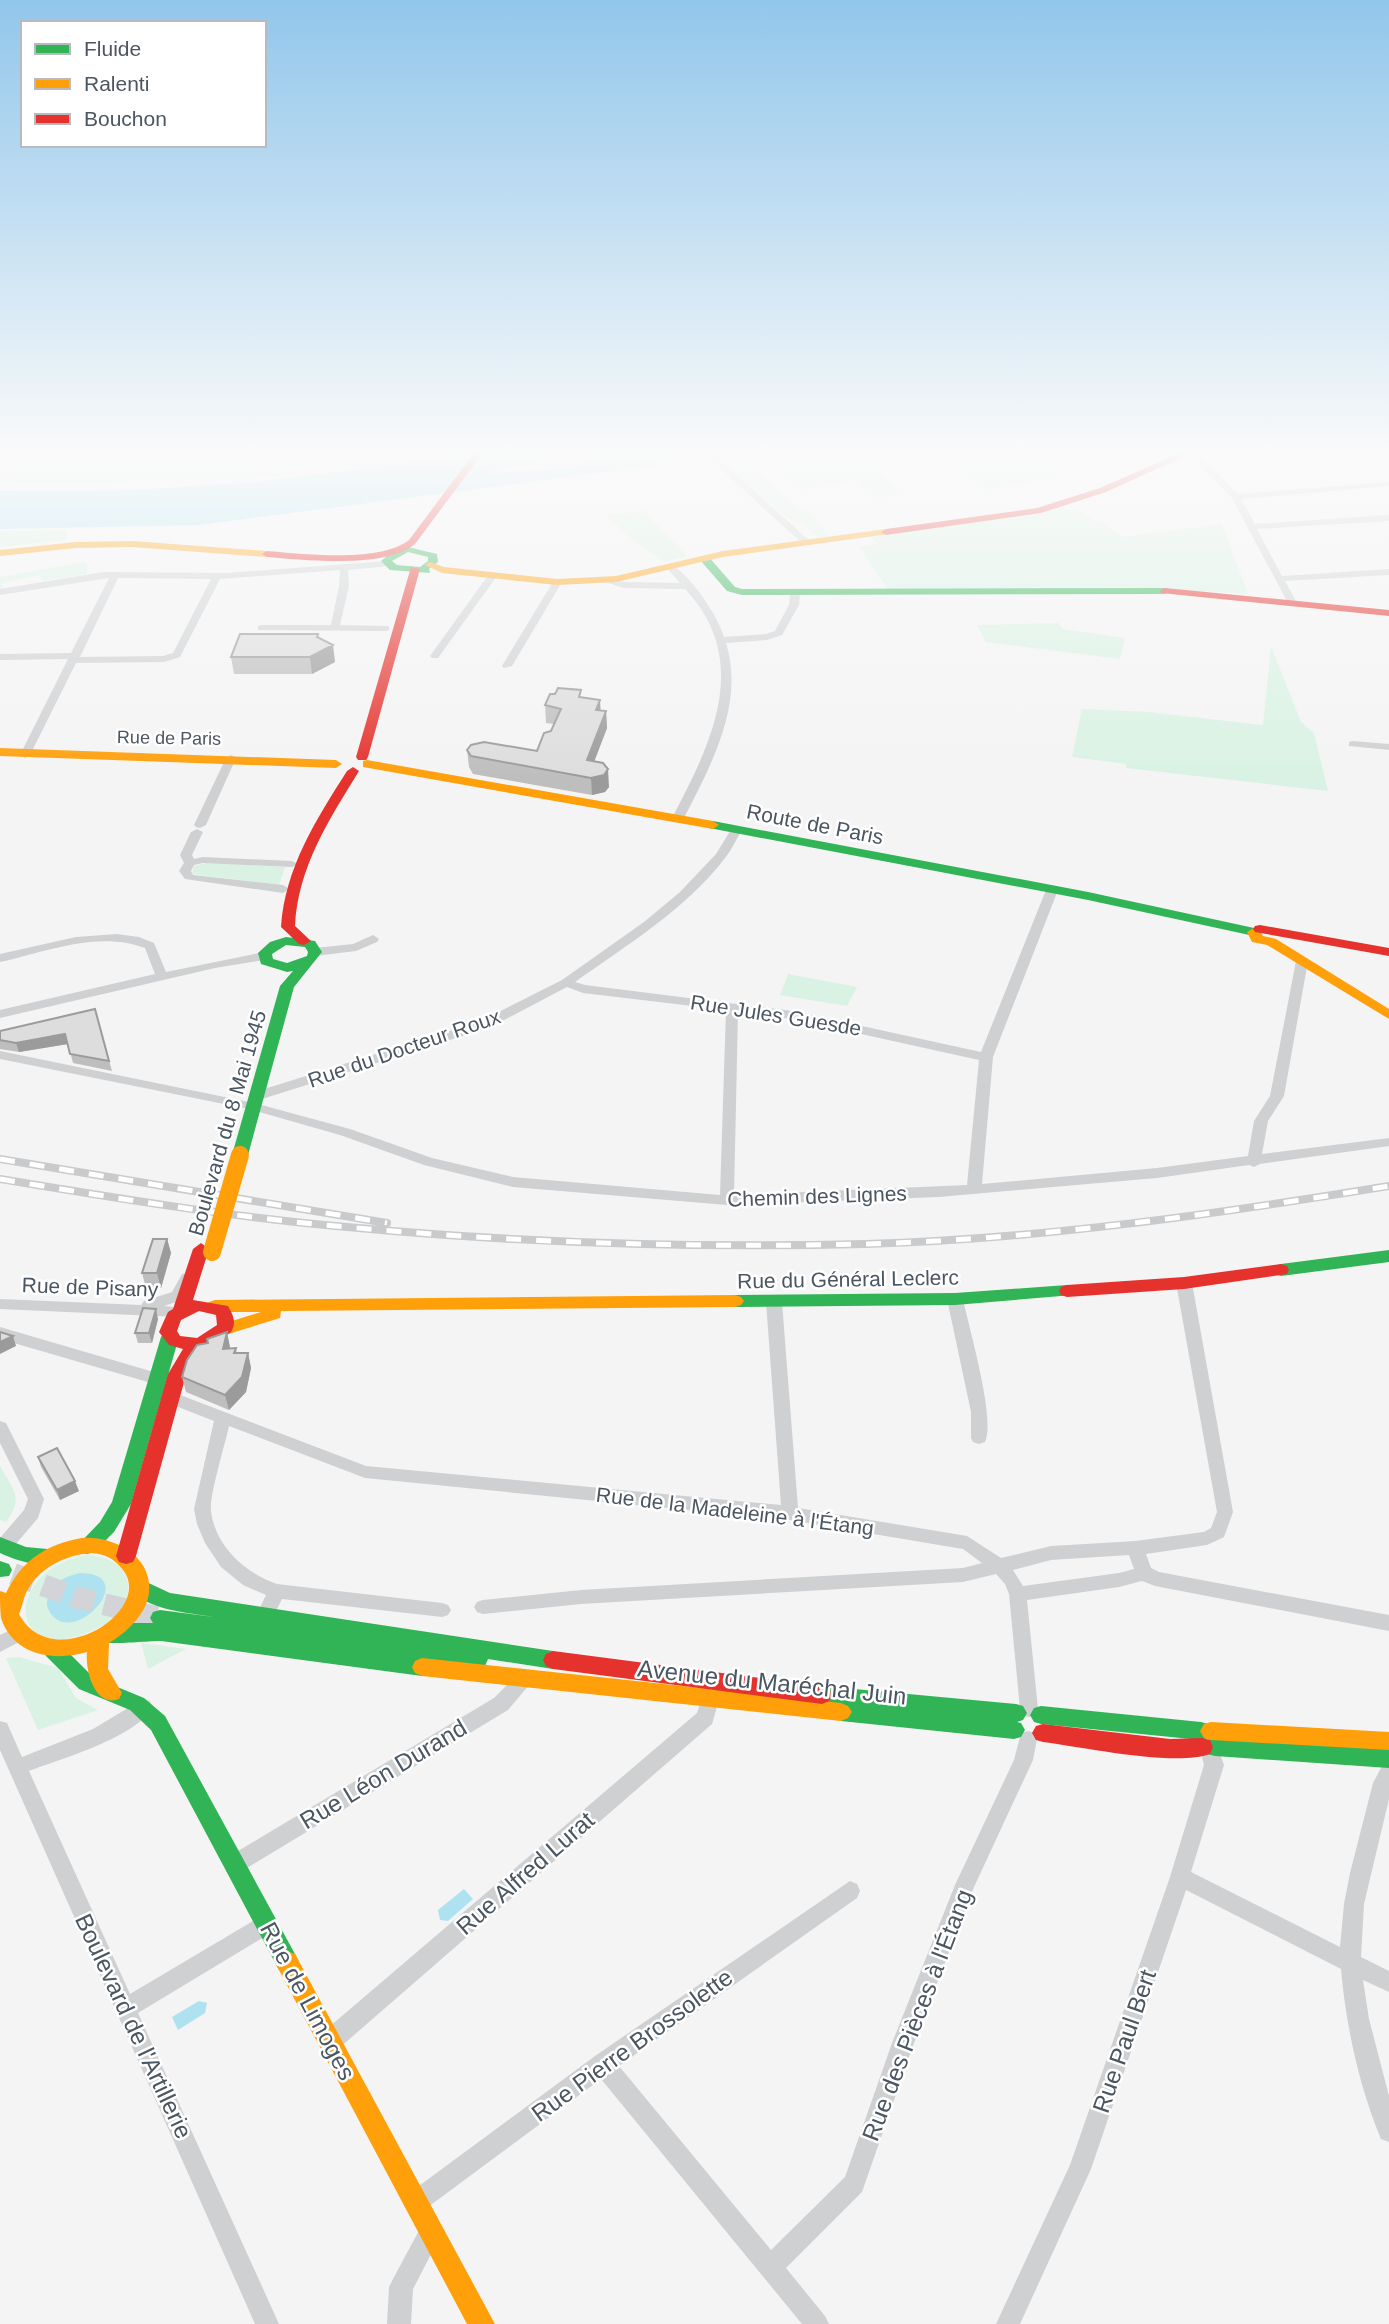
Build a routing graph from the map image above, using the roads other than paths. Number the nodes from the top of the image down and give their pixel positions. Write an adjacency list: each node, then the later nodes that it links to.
1 (246, 561): 14 (street)
2 (385, 561): 11 (street)
3 (409, 561): 28 (main road)
4 (411, 561): 23 (main road)
5 (412, 561): 23 (main road)
6 (423, 561): 16 (main road)
7 (689, 561): 10 (main road)
8 (707, 561): 22 (main road)
9 (1270, 561): 17 (street)
10 (669, 566): 18 (main road); 20 (street)
11 (344, 567): 14 (street); 26 (street)
12 (1389, 572): 17 (street)
13 (115, 575): 15 (street); 21 (street); 32 (street)
14 (237, 575): 15 (street)
15 (216, 576): 32 (street)
16 (492, 576): 19 (main road); 30 (street)
17 (1279, 579): 24 (street)
18 (604, 580): 19 (main road); 20 (street)
19 (557, 582): 33 (street)
20 (689, 586): 29 (street)
21 (0, 592)
22 (795, 593): 24 (main road); 29 (street)
23 (407, 596): 39 (main road)
24 (1291, 601): 25 (main road)
25 (1389, 613)
26 (335, 627): 27 (street); 28 (street)
27 (261, 628)
28 (386, 628): 39 (main road)
29 (723, 640): 40 (street)
30 (435, 656)
31 (0, 657): 32 (street)
32 (75, 658): 37 (street)
33 (507, 666)
34 (1353, 744): 35 (street)
35 (1389, 747)
36 (0, 752): 37 (main road, Rue de Paris)
37 (25, 755): 38 (main road, Rue de Paris)
38 (231, 758): 39 (main road, Rue de Paris); 42 (street)
39 (352, 764): 40 (main road, Route de Paris); 43 (main road, Boulevard du 8 Mai 1945); 48 (main road)
40 (678, 818): 41 (main road, Route de Paris)
41 (734, 830): 45 (main road, Route de Paris); 54 (street, Rue du Docteur Roux)
42 (190, 863): 43 (street); 44 (street)
43 (292, 864): 44 (main road, Boulevard du 8 Mai 1945)
44 (283, 889): 50 (main road, Boulevard du 8 Mai 1945)
45 (1052, 890): 46 (main road, Route de Paris); 60 (street)
46 (1275, 938): 49 (main road); 52 (main road)
47 (373, 939): 48 (street)
48 (309, 951): 50 (main road); 50 (main road); 58 (main road, Boulevard du 8 Mai 1945)
49 (1389, 952)
50 (269, 956): 53 (street); 58 (main road, Boulevard du 8 Mai 1945)
51 (0, 958): 53 (street)
52 (1301, 961): 57 (main road); 63 (street)
53 (162, 976): 56 (street)
54 (566, 983): 55 (street, Rue Jules Guesde); 61 (street, Rue du Docteur Roux)
55 (733, 1006): 60 (street, Rue Jules Guesde); 65 (street)
56 (0, 1014)
57 (1389, 1015)
58 (266, 1049): 61 (main road, Boulevard du 8 Mai 1945)
59 (0, 1055): 61 (street, Chemin des Lignes)
60 (986, 1057): 64 (street)
61 (253, 1097): 65 (street, Chemin des Lignes); 66 (main road, Boulevard du 8 Mai 1945)
62 (1389, 1142): 63 (street, Chemin des Lignes)
63 (1254, 1162): 64 (street, Chemin des Lignes)
64 (974, 1189): 65 (street, Chemin des Lignes)
65 (727, 1200)
66 (206, 1251): 72 (main road, Boulevard du 8 Mai 1945); 74 (street); 75 (main road, Boulevard du 8 Mai 1945)
67 (1389, 1256): 68 (main road, Rue du Général Leclerc)
68 (1184, 1283): 69 (main road, Rue du Général Leclerc); 88 (street)
69 (955, 1298): 70 (main road, Rue du Général Leclerc); 84 (street)
70 (774, 1302): 73 (main road, Rue du Général Leclerc); 85 (street)
71 (0, 1304): 74 (street, Rue de Pisany)
72 (212, 1305): 73 (main road); 75 (main road); 76 (main road)
73 (306, 1306): 76 (main road)
74 (122, 1309): 75 (street, Rue de Pisany)
75 (180, 1310): 78 (main road)
76 (225, 1329): 79 (main road)
77 (0, 1333): 80 (street)
78 (170, 1336): 79 (main road); 80 (main road)
79 (198, 1345): 81 (main road)
80 (158, 1378): 87 (main road)
81 (169, 1397): 82 (street, Rue de la Madeleine à l'Étang); 90 (main road)
82 (223, 1417): 85 (street, Rue de la Madeleine à l'Étang); 94 (street)
83 (0, 1427): 86 (street)
84 (979, 1438)
85 (790, 1513): 91 (street, Rue de la Madeleine à l'Étang)
86 (2, 1546): 89 (main road)
87 (87, 1546): 89 (main road); 90 (main road)
88 (1135, 1548): 91 (street); 92 (street)
89 (51, 1556): 96 (main road)
90 (126, 1556): 93 (main road)
91 (999, 1566): 95 (street); 97 (street)
92 (1144, 1573): 95 (street); 101 (street)
93 (140, 1587): 99 (main road, Avenue du Maréchal Juin); 103 (main road)
94 (277, 1591): 98 (street); 99 (street)
95 (1018, 1594): 112 (street)
96 (5, 1605): 102 (main road)
97 (482, 1607)
98 (442, 1610)
99 (265, 1616): 106 (main road, Avenue du Maréchal Juin)
100 (160, 1618): 107 (main road, Avenue du Maréchal Juin)
101 (1389, 1623)
102 (19, 1634): 104 (street); 105 (main road)
103 (104, 1639): 105 (main road); 108 (main road, Avenue du Maréchal Juin); 109 (main road, Rue de Limoges)
104 (0, 1644)
105 (53, 1650): 109 (main road, Rue de Limoges)
106 (530, 1657): 107 (main road, Avenue du Maréchal Juin); 112 (main road, Avenue du Maréchal Juin)
107 (484, 1661): 108 (main road, Avenue du Maréchal Juin)
108 (526, 1678): 110 (main road, Avenue du Maréchal Juin); 120 (street, Rue Léon Durand)
109 (116, 1695): 111 (main road, Rue de Limoges)
110 (710, 1700): 114 (main road, Avenue du Maréchal Juin); 127 (street, Rue Alfred Lurat)
111 (143, 1707): 118 (street); 120 (main road, Rue de Limoges)
112 (1028, 1712): 114 (main road); 114 (main road); 115 (main road, Avenue du Maréchal Juin)
113 (0, 1728): 118 (street, Boulevard de l'Artillerie)
114 (1028, 1734): 115 (main road, Avenue du Maréchal Juin); 132 (street, Rue des Pièces à l'Étang)
115 (1208, 1741): 116 (main road, Avenue du Maréchal Juin); 117 (main road, Avenue du Maréchal Juin); 121 (street, Rue Paul Bert)
116 (1389, 1741)
117 (1389, 1758)
118 (18, 1768): 126 (street, Boulevard de l'Artillerie)
119 (1389, 1772): 124 (street)
120 (234, 1864): 123 (main road, Rue de Limoges)
121 (1180, 1877): 124 (street); 137 (street, Rue Paul Bert)
122 (850, 1891): 128 (street, Rue Pierre Brossolette)
123 (267, 1924): 126 (street); 127 (main road, Rue de Limoges)
124 (1351, 1964): 125 (street); 129 (street)
125 (1389, 1982)
126 (124, 2009): 133 (street, Boulevard de l'Artillerie)
127 (330, 2041): 130 (main road, Rue de Limoges)
128 (603, 2064): 130 (street, Rue Pierre Brossolette); 132 (street)
129 (1389, 2131)
130 (416, 2202): 131 (main road, Rue de Limoges)
131 (432, 2230): 134 (street); 135 (main road, Rue de Limoges)
132 (771, 2267): 136 (street)
133 (267, 2324)
134 (399, 2324)
135 (482, 2324)
136 (817, 2324)
137 (1008, 2324)

